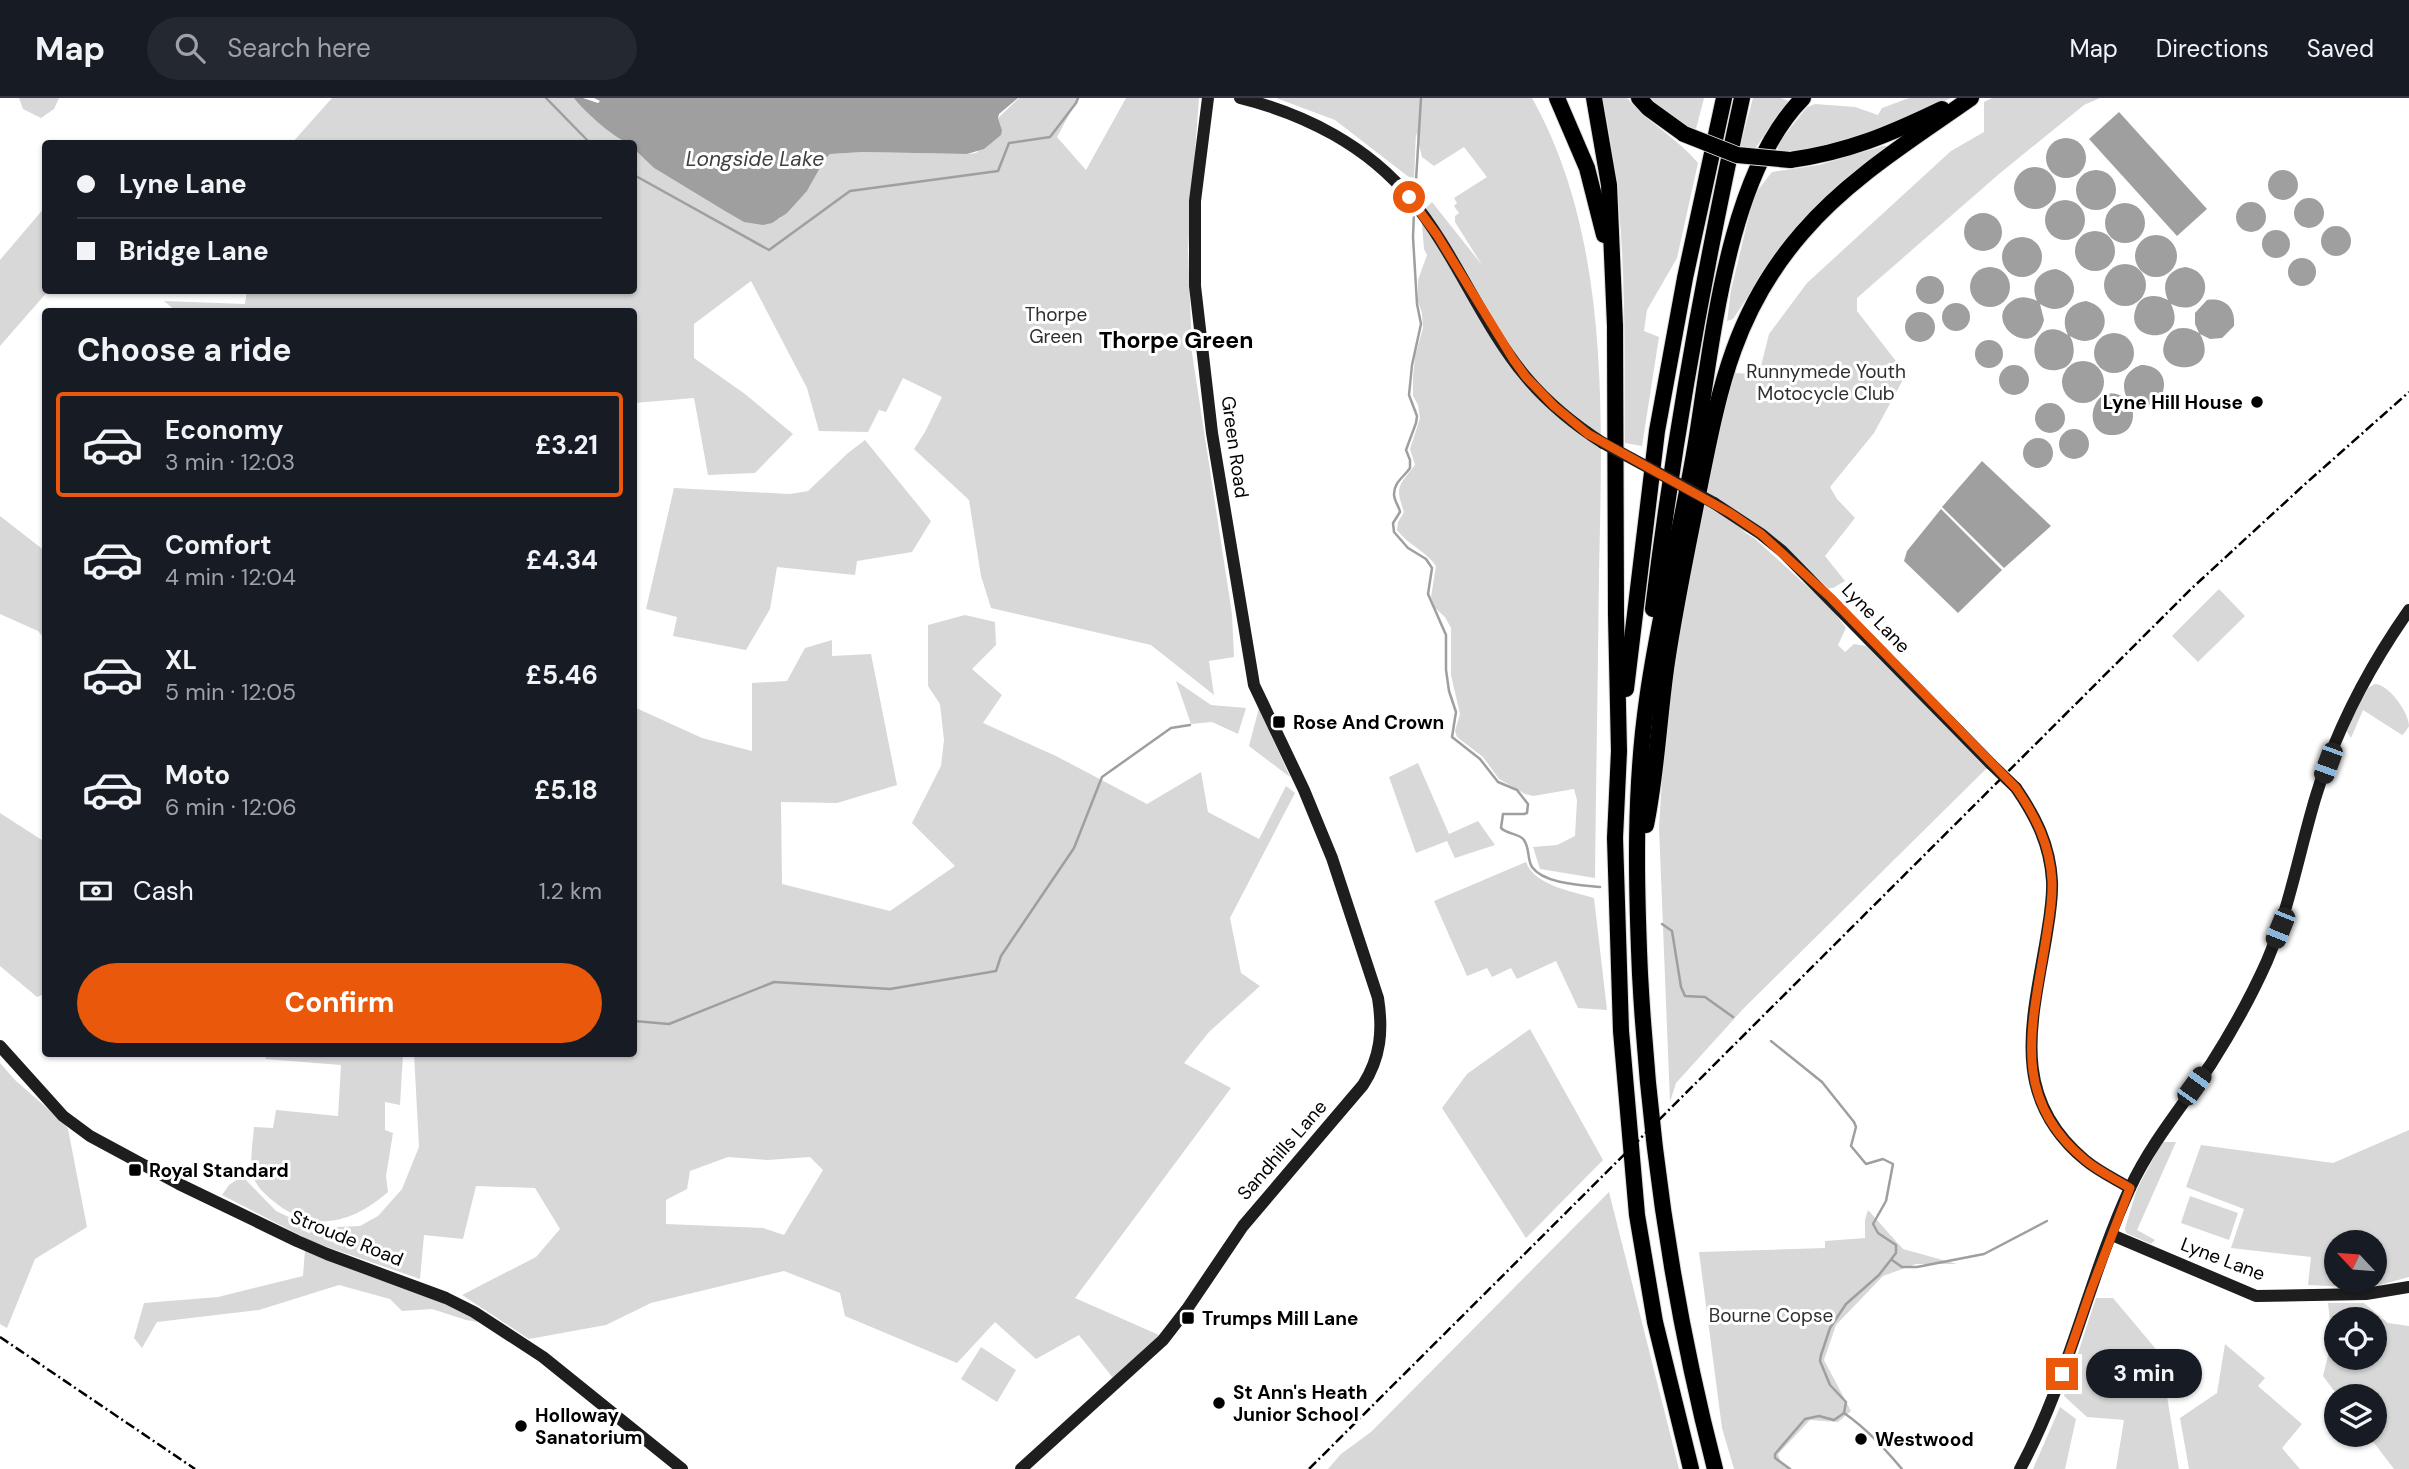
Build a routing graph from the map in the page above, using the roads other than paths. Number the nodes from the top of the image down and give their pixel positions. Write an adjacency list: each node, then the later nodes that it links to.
1 (1208, 98): 14 (street, Green Road)
2 (1240, 98): 17 (street, Lyne Lane, bridge)
3 (1557, 98): 10 (highway)
4 (1594, 98): 10 (highway)
5 (1639, 98): 9 (highway, bridge)
6 (1724, 98): 13 (highway)
7 (1742, 98): 12 (highway)
8 (1803, 98): 12 (highway)
9 (1971, 98): 15 (highway)
10 (1611, 265): 13 (highway)
11 (2409, 610): 17 (street)
12 (1647, 701): 15 (highway)
13 (1619, 751): 22 (highway)
14 (1304, 790): 21 (street, Sandhills Lane)
15 (1636, 874): 23 (highway)
16 (0, 1046): 20 (street, Stroude Road)
17 (2130, 1188): 18 (street)
18 (2112, 1235): 19 (street, Lyne Lane); 24 (street)
19 (2409, 1287)
20 (682, 1469)
21 (1021, 1469)
22 (1691, 1469)
23 (1715, 1469)
24 (2020, 1469)

